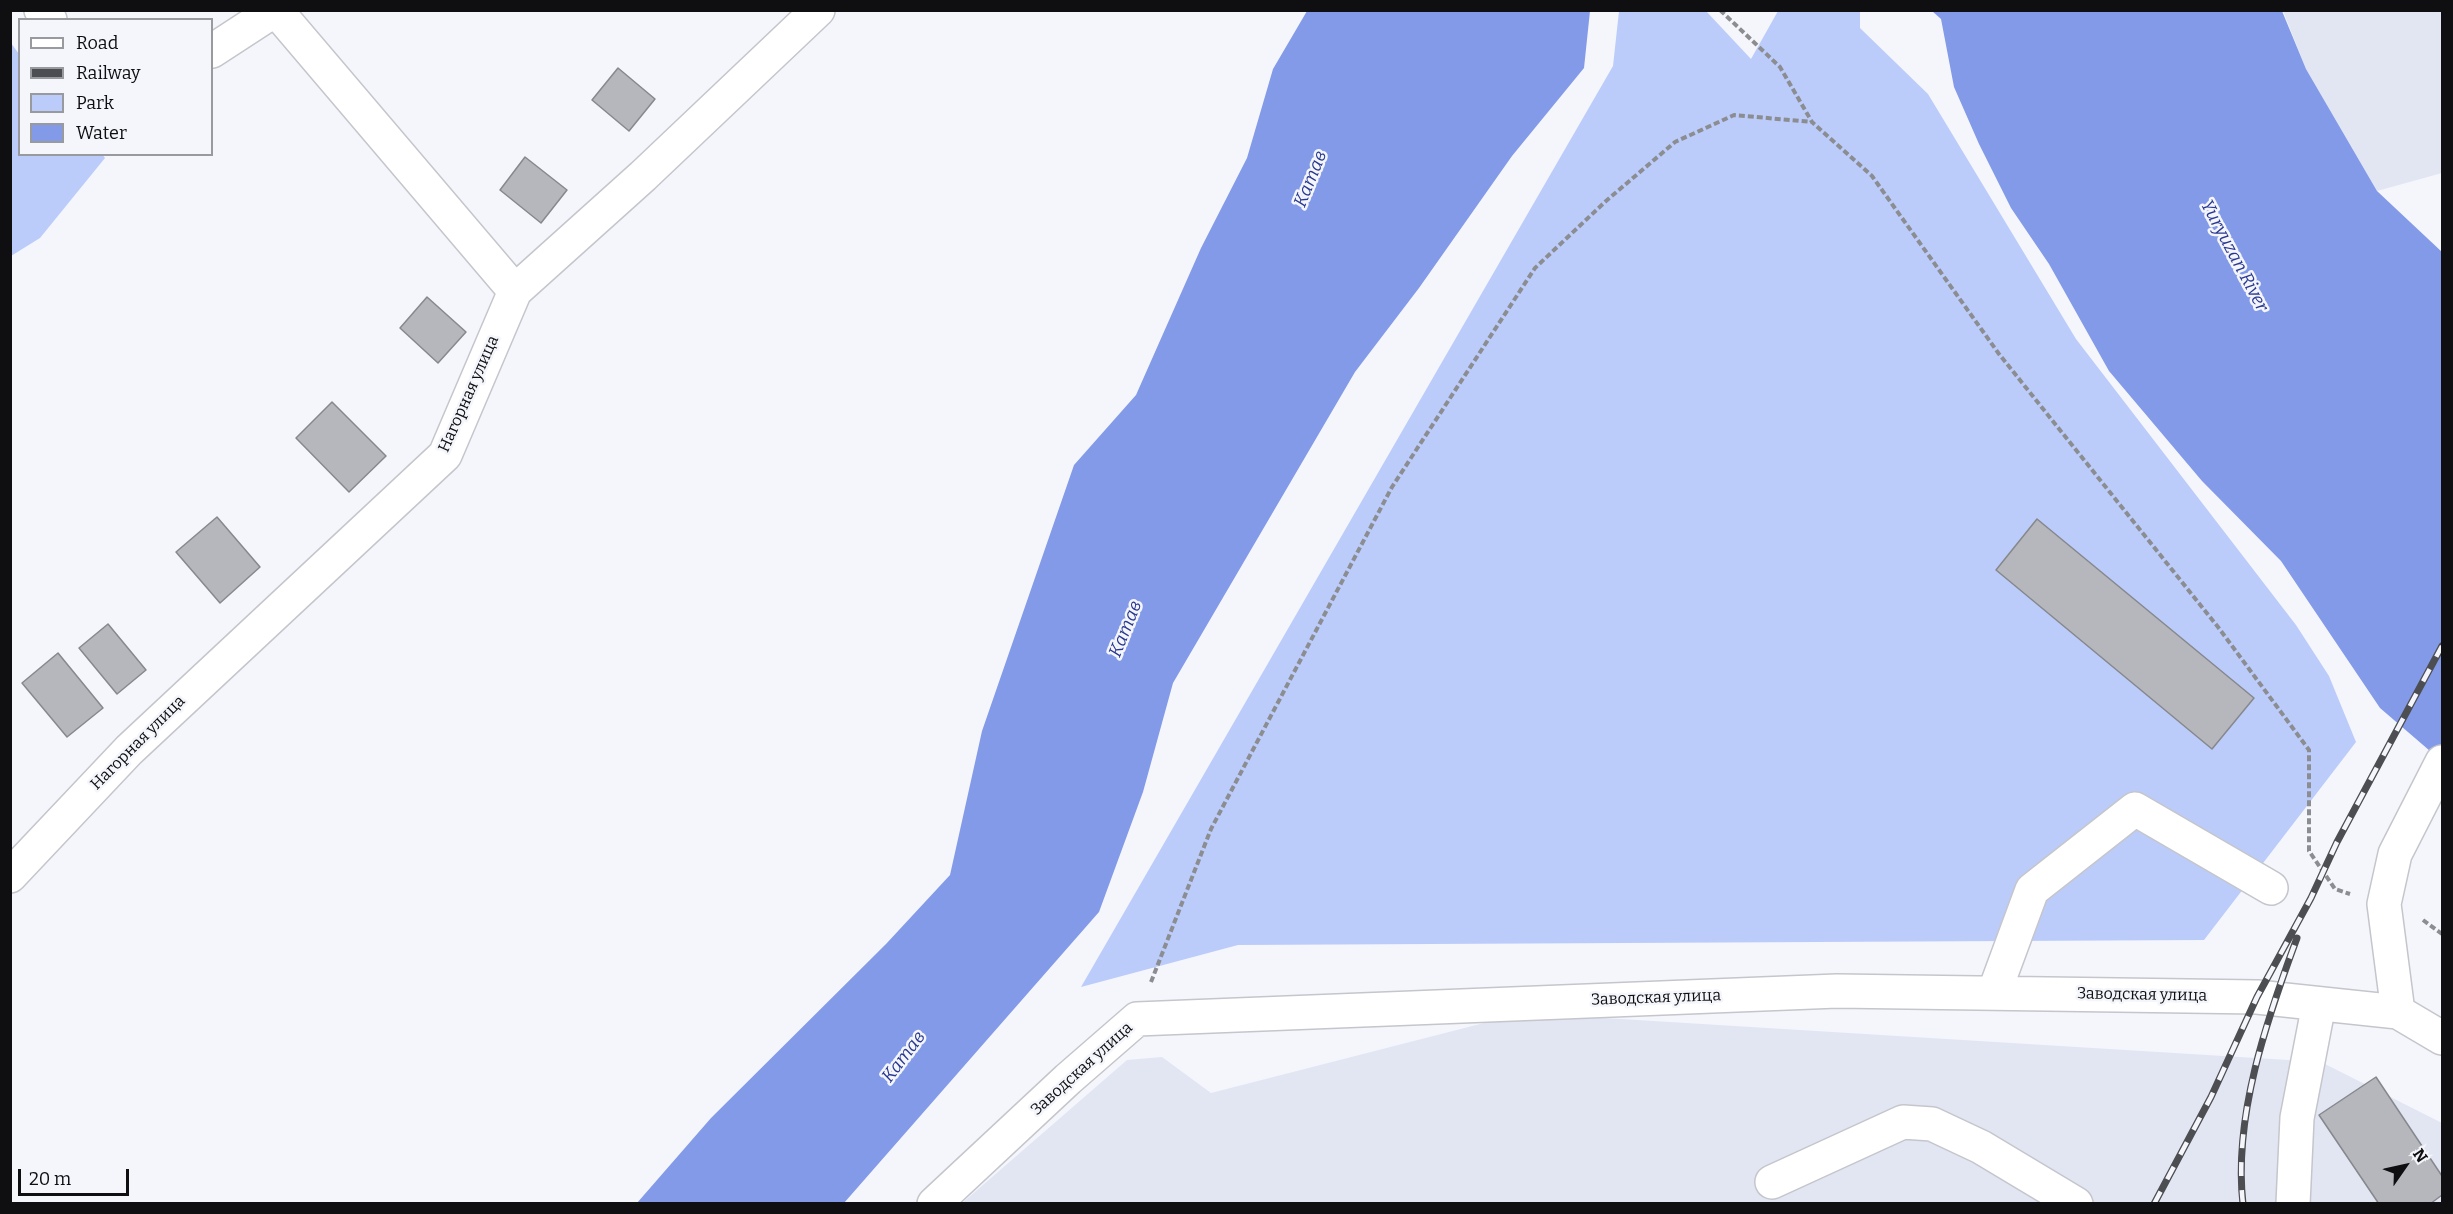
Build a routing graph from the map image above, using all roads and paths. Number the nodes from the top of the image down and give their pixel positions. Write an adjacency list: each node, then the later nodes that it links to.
1 (276, 10): 4 (street); 6 (street)
2 (818, 10): 6 (street, Нагорная улица)
3 (1720, 10): 5 (path)
4 (213, 50)
5 (1812, 122): 10 (path); 14 (path)
6 (515, 291): 8 (street, Нагорная улица)
7 (2442, 762): 10 (street)
8 (10, 876)
9 (2271, 888): 11 (street)
10 (2384, 904): 13 (street)
11 (1994, 993): 12 (street, Заводская улица); 14 (street, Заводская улица)
12 (2319, 1004): 13 (street, Заводская улица); 19 (street)
13 (2398, 1012): 15 (street, Заводская улица)
14 (1137, 1019): 17 (street, Заводская улица)
15 (2442, 1038)
16 (1772, 1182): 18 (street)
17 (934, 1203)
18 (2076, 1203)
19 (2292, 1203)

